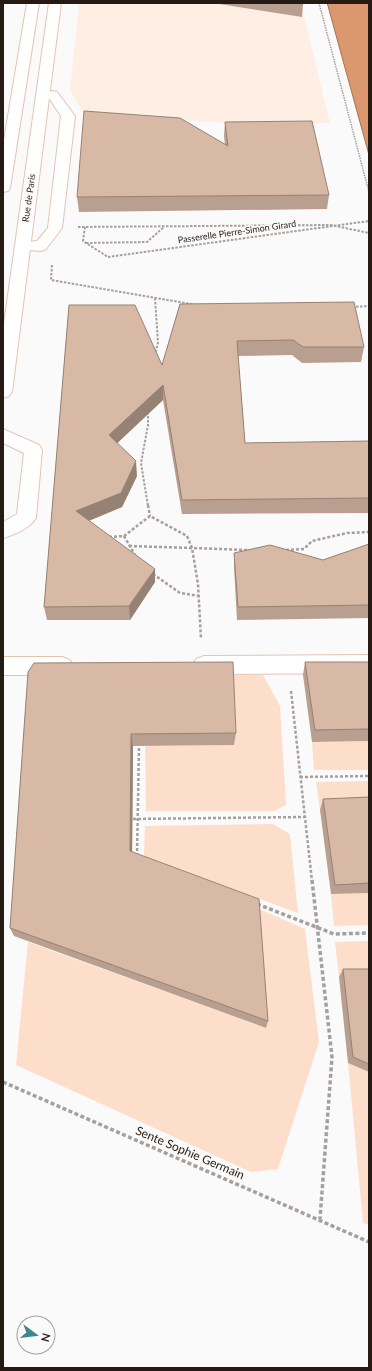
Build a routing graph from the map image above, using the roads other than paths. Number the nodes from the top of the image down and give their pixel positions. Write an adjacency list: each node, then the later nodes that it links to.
1 (33, 3): 4 (main road)
2 (55, 3): 5 (main road, Rue de Paris)
3 (53, 95): 5 (main road)
4 (3, 188)
5 (23, 246): 6 (main road, Rue de Paris)
6 (3, 392)
7 (3, 435): 8 (main road)
8 (3, 531)
9 (369, 664): 10 (main road)
10 (194, 665)
11 (3, 666): 12 (main road)
12 (83, 666)

